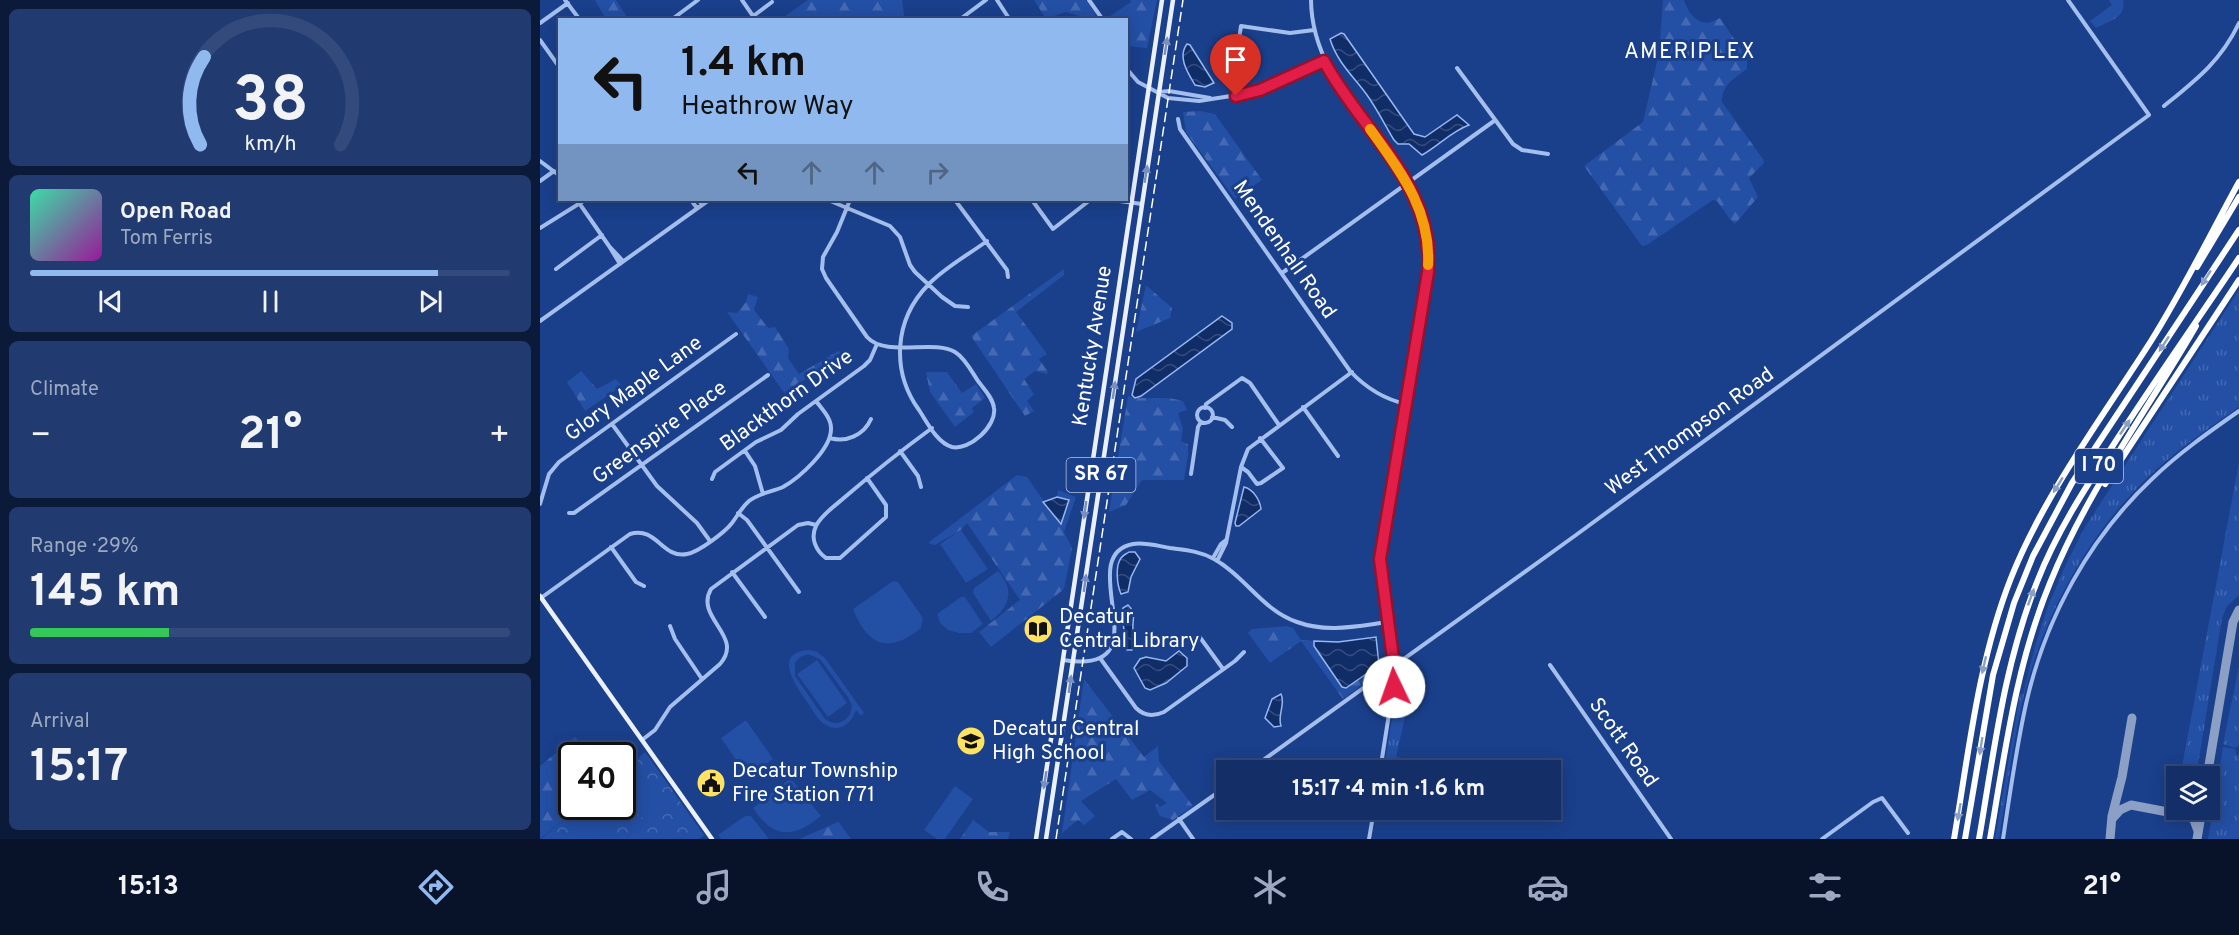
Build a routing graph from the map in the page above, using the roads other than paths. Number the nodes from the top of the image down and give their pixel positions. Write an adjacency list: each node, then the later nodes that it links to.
1 (698, 0): 14 (street)
2 (742, 0): 12 (street)
3 (986, 0): 16 (street)
4 (997, 0): 17 (street)
5 (1089, 0): 18 (street)
6 (1162, 0): 27 (main road, Kentucky Avenue / SR 67)
7 (1173, 0): 28 (main road, Kentucky Avenue / SR 67, one-way to 7)
8 (1311, 0): 21 (street)
9 (2068, 0): 124 (street, West Thompson Road)
10 (566, 2): 13 (street); 19 (street)
11 (772, 2): 12 (street)
12 (753, 16): 15 (street)
13 (578, 18)
14 (674, 18)
15 (750, 18)
16 (962, 18)
17 (1009, 18)
18 (1102, 18)
19 (540, 23)
20 (2239, 23): 30 (street)
21 (1314, 30): 23 (street); 29 (street)
22 (540, 40): 24 (street)
23 (1324, 61): 29 (street); 39 (street)
24 (558, 65)
25 (1457, 69): 32 (street)
26 (1128, 70): 27 (street)
27 (1149, 87): 28 (street); 51 (main road, Kentucky Avenue / SR 67)
28 (1158, 92): 29 (street); 52 (main road, Kentucky Avenue / SR 67, one-way to 28)
29 (1236, 96)
30 (2164, 106)
31 (1178, 119): 65 (street, Mendenhall Road)
32 (1494, 121): 33 (street); 39 (street)
33 (1548, 154)
34 (540, 161): 35 (street)
35 (554, 171): 36 (street); 37 (street)
36 (558, 174)
37 (540, 181)
38 (2239, 182): 70 (highway)
39 (1408, 183): 65 (street); 79 (street)
40 (2239, 197): 70 (highway)
41 (578, 201): 57 (street); 59 (street)
42 (692, 201): 55 (street)
43 (700, 201): 53 (street)
44 (708, 201): 53 (street)
45 (831, 201): 54 (street)
46 (850, 201): 54 (street)
47 (957, 201): 60 (street)
48 (1033, 201): 49 (street)
49 (1089, 201)
50 (1122, 201): 51 (street)
51 (1132, 202): 52 (street); 121 (main road, Kentucky Avenue / SR 67, one-way to 121)
52 (1142, 204): 122 (main road, Kentucky Avenue / SR 67, one-way to 52)
53 (702, 205): 55 (street)
54 (847, 207): 68 (street); 74 (street)
55 (697, 208): 63 (street)
56 (2239, 221): 62 (highway)
57 (540, 228)
58 (2239, 230): 62 (highway, I 70)
59 (602, 235): 63 (street); 64 (street)
60 (987, 242): 66 (street); 68 (street)
61 (2239, 258): 69 (highway, I 70)
62 (2217, 262): 145 (highway, I 70, one-way to 145)
63 (621, 263): 72 (street)
64 (556, 270)
65 (1282, 273): 76 (street, Mendenhall Road)
66 (1008, 277)
67 (2239, 281): 105 (highway)
68 (927, 285): 71 (street); 75 (street)
69 (2215, 294): 105 (highway); 146 (highway, I 70, one-way to 69)
70 (2175, 300): 144 (highway, one-way to 144)
71 (968, 307)
72 (540, 321)
73 (736, 334): 86 (street, Glory Maple Lane)
74 (877, 344): 75 (street); 78 (street, Blackthorn Drive)
75 (899, 347): 88 (street); 88 (street)
76 (1352, 372): 79 (street, Mendenhall Road); 80 (street)
77 (768, 375): 95 (street, Greenspire Place)
78 (816, 401): 90 (street); 92 (street, Blackthorn Drive)
79 (1406, 404): 116 (street)
80 (1303, 407): 87 (street); 94 (street)
81 (1205, 408): 83 (street); 85 (street); 87 (street)
82 (2239, 411): 148 (street)
83 (1212, 417): 85 (street); 89 (street)
84 (871, 419): 90 (street)
85 (1201, 422): 97 (street)
86 (612, 424): 95 (street); 102 (street, Glory Maple Lane)
87 (1279, 424): 91 (street)
88 (932, 428): 93 (street)
89 (1232, 428)
90 (830, 438): 101 (street)
91 (1260, 438): 96 (street); 96 (street)
92 (745, 451): 99 (street, Blackthorn Drive); 101 (street)
93 (900, 451): 98 (street); 100 (street)
94 (1338, 456)
95 (641, 466): 103 (street, Greenspire Place); 107 (street)
96 (1241, 467): 110 (street)
97 (1191, 474)
98 (867, 478): 106 (street); 106 (street)
99 (712, 479)
100 (921, 487)
101 (763, 494): 104 (street)
102 (540, 504)
103 (569, 513)
104 (738, 513): 107 (street); 109 (street)
105 (2083, 517): 147 (highway)
106 (816, 525): 109 (street)
107 (710, 541): 108 (street)
108 (611, 547): 112 (street); 114 (street)
109 (767, 547): 111 (street); 113 (street)
110 (1215, 559): 116 (street); 120 (street)
111 (732, 572): 115 (street); 126 (street)
112 (644, 586)
113 (799, 592)
114 (541, 597): 127 (main road)
115 (765, 617)
116 (1388, 622): 124 (street)
117 (670, 626): 126 (street)
118 (1199, 636): 125 (street)
119 (1244, 652): 125 (street)
120 (1100, 658): 122 (street); 125 (street)
121 (1063, 660): 122 (street); 135 (main road, Kentucky Avenue / SR 67, one-way to 135)
122 (1073, 661): 136 (main road, Kentucky Avenue / SR 67, one-way to 122)
123 (1550, 665): 142 (street, Scott Road)
124 (1394, 666): 128 (street, West Thompson Road); 129 (street)
125 (1223, 669)
126 (702, 679): 127 (street)
127 (642, 740): 134 (main road)
128 (1263, 760)
129 (1382, 760)
130 (1216, 794): 131 (street)
131 (1179, 819): 139 (street); 140 (street)
132 (1372, 820): 141 (street)
133 (1908, 833): 143 (street)
134 (712, 839)
135 (1036, 839)
136 (1047, 839)
137 (1112, 839): 138 (street)
138 (1131, 839)
139 (1152, 839)
140 (1193, 839)
141 (1369, 839)
142 (1671, 839)
143 (1822, 839)
144 (1954, 839)
145 (1965, 839)
146 (1979, 839)
147 (1990, 839)
148 (2003, 839)

